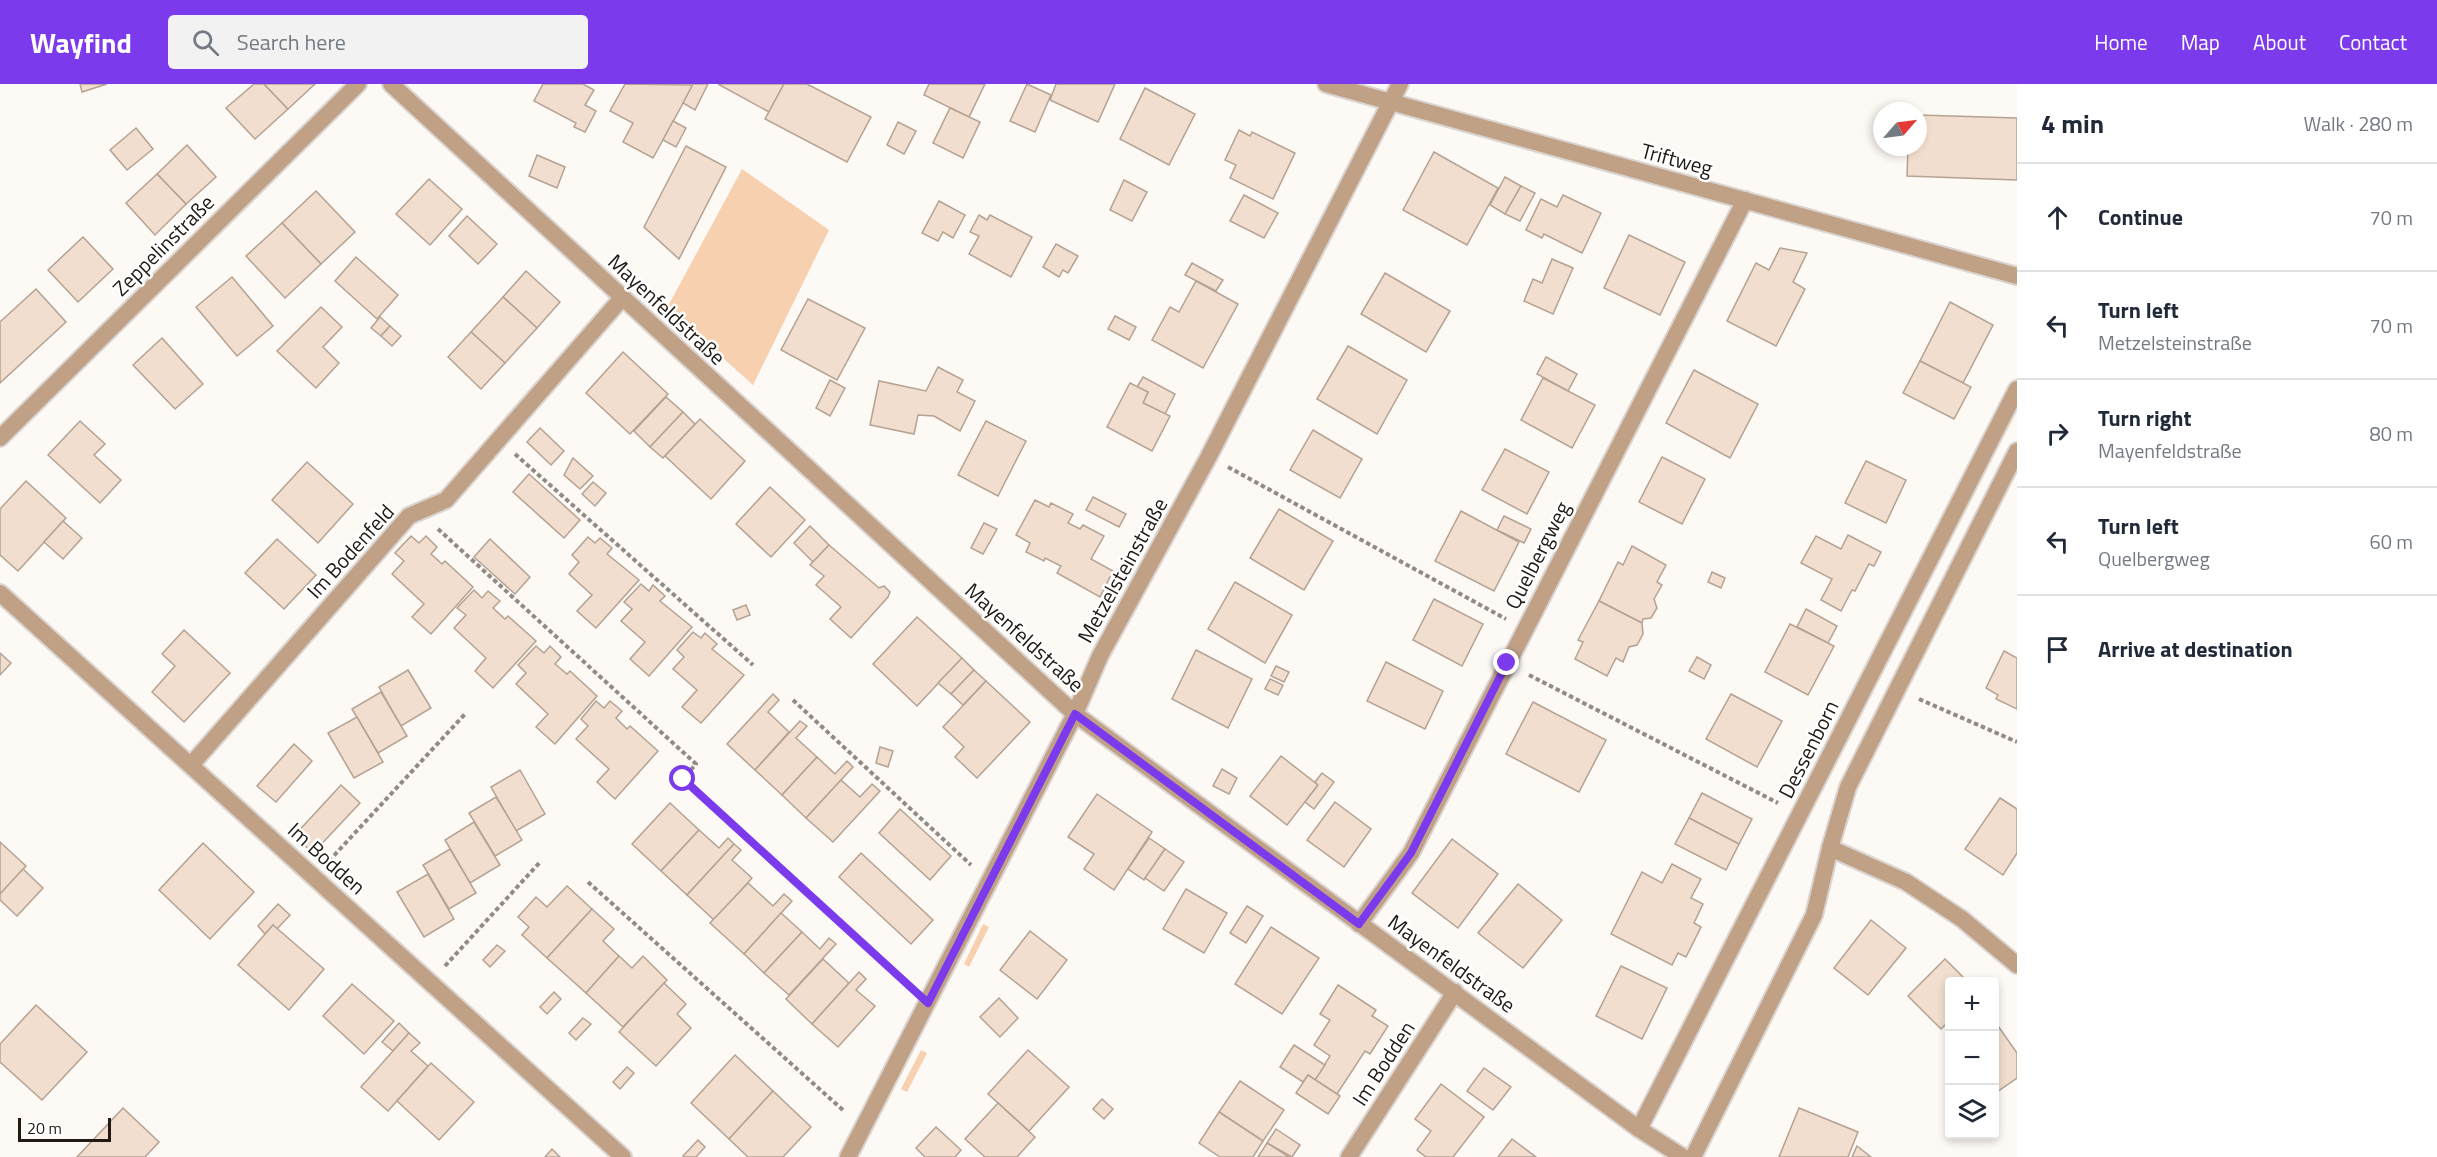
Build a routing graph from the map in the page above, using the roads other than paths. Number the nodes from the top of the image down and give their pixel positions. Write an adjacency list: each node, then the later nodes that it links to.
1 (358, 84): 10 (street, Zeppelinstraße)
2 (391, 84): 8 (street, Mayenfeldstraße)
3 (1326, 84): 5 (street, Triftweg)
4 (1400, 84): 5 (street, Metzelsteinstraße)
5 (1391, 103): 6 (street, Triftweg); 13 (street, Metzelsteinstraße)
6 (1745, 201): 7 (street, Triftweg); 16 (street, Quelbergweg)
7 (2017, 276)
8 (622, 298): 13 (street, Mayenfeldstraße); 14 (street, Im Bodenfeld)
9 (2017, 389): 19 (street, Dessenborn)
10 (0, 438)
11 (2017, 451): 15 (street)
12 (0, 593): 14 (street, Im Bodden)
13 (1075, 714): 16 (street, Mayenfeldstraße); 21 (street, Metzelsteinstraße)
14 (191, 765): 20 (street, Im Bodden)
15 (1830, 848): 17 (street); 24 (street)
16 (1359, 924): 18 (street, Mayenfeldstraße)
17 (2017, 965)
18 (1455, 992): 19 (street, Mayenfeldstraße); 22 (street, Im Bodden)
19 (1639, 1129): 23 (street, Mayenfeldstraße)
20 (623, 1157)
21 (848, 1157)
22 (1349, 1157)
23 (1683, 1157)
24 (1692, 1157)

